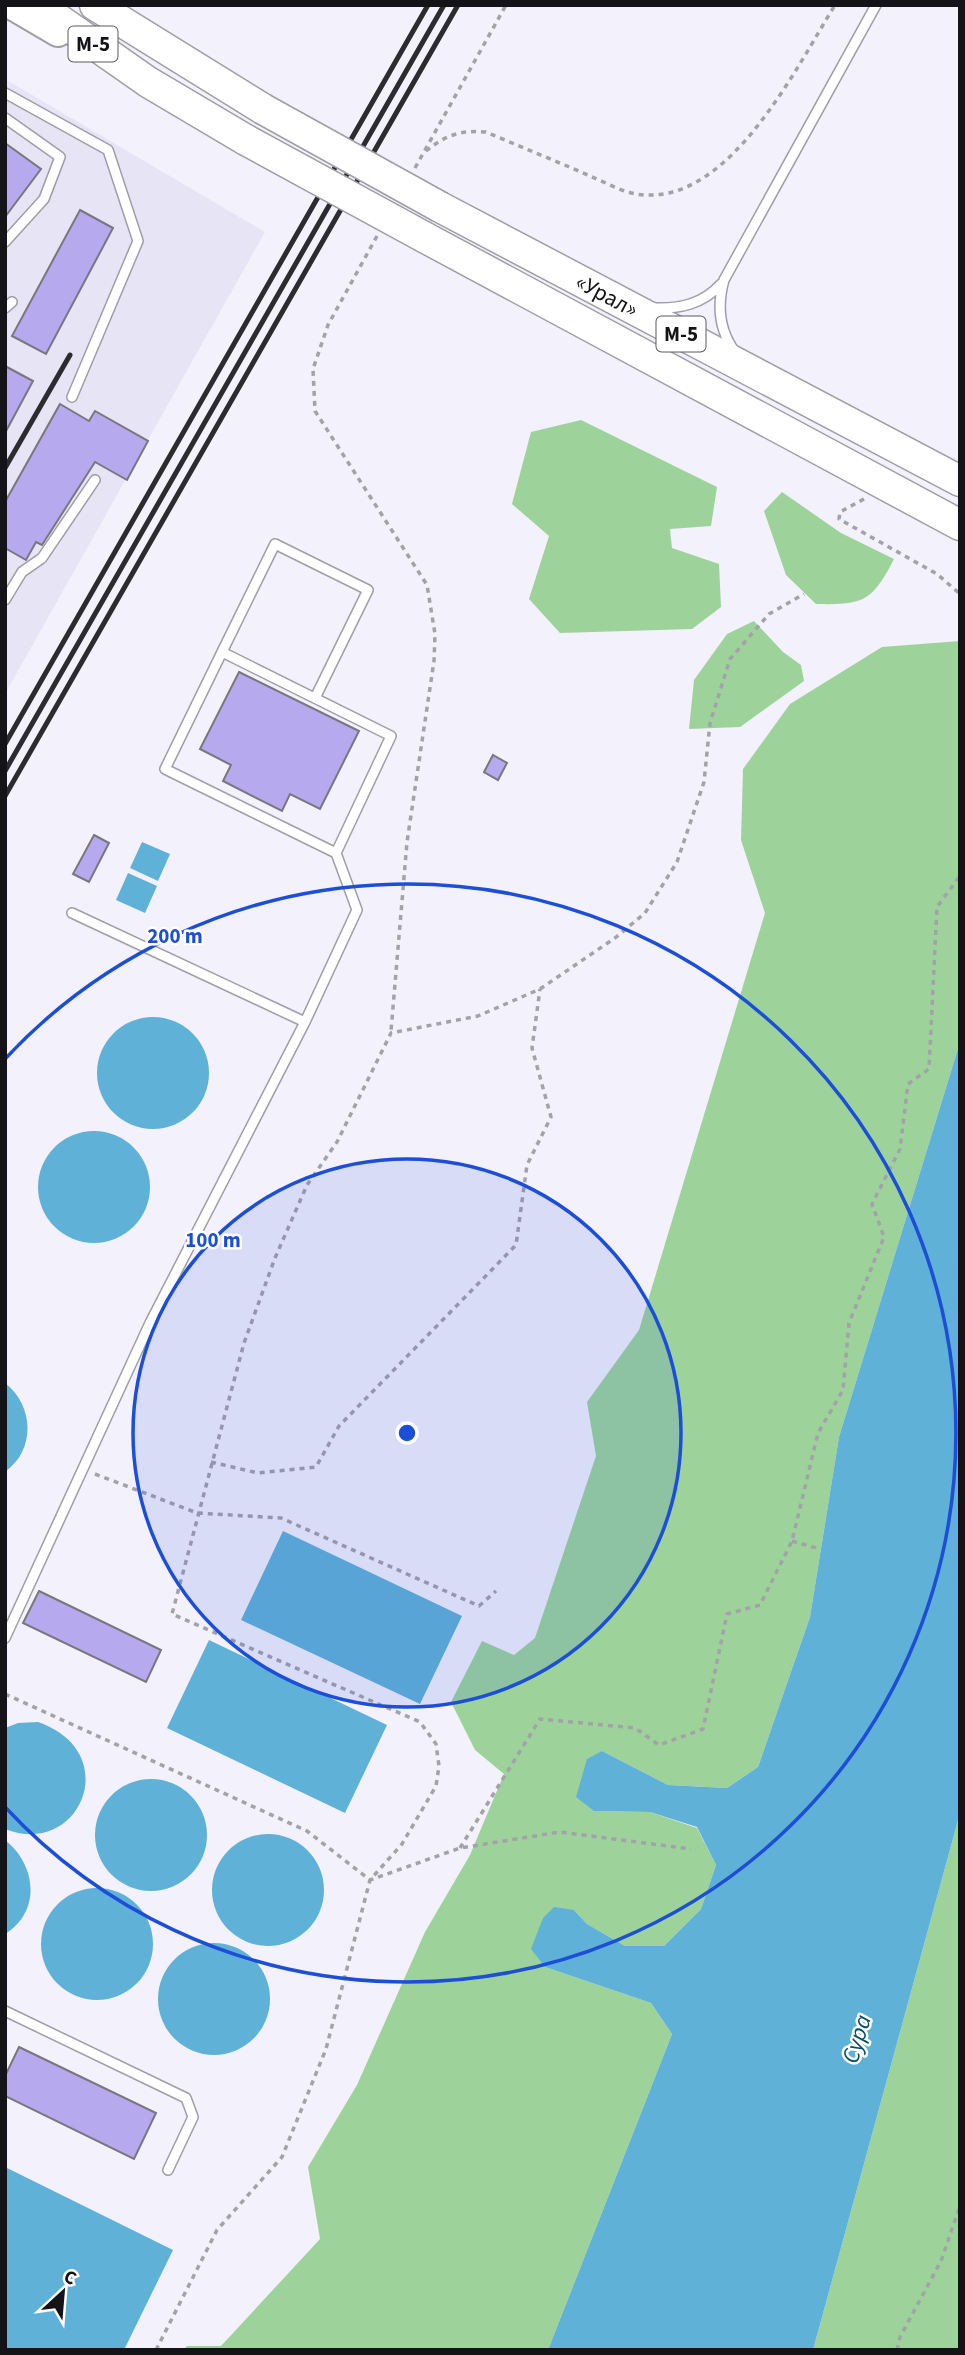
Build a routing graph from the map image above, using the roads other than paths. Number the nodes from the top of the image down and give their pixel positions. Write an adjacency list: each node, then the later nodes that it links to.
1 (12, 5): 7 (main road)
2 (38, 5): 7 (highway, М-5)
3 (95, 5): 6 (highway, М-5)
4 (112, 5): 6 (main road)
5 (876, 5): 11 (lane)
6 (164, 51): 12 (highway, «Урал» / М-5, bridge)
7 (148, 82): 17 (highway, «Урал» / М-5, bridge)
8 (5, 93): 14 (lane)
9 (5, 118): 10 (lane)
10 (5, 242)
11 (724, 280): 12 (lane); 13 (lane)
12 (624, 304): 13 (highway, «Урал» / М-5)
13 (759, 374): 16 (highway, «Урал» / М-5)
14 (72, 397)
15 (95, 480): 18 (lane)
16 (960, 481)
17 (960, 525)
18 (5, 600)
19 (222, 652): 20 (lane); 20 (lane); 21 (lane)
20 (314, 698): 21 (lane)
21 (336, 853): 23 (lane)
22 (72, 913): 23 (lane)
23 (305, 1022): 24 (lane)
24 (5, 1638)
25 (5, 2011): 26 (lane)
26 (168, 2170)

